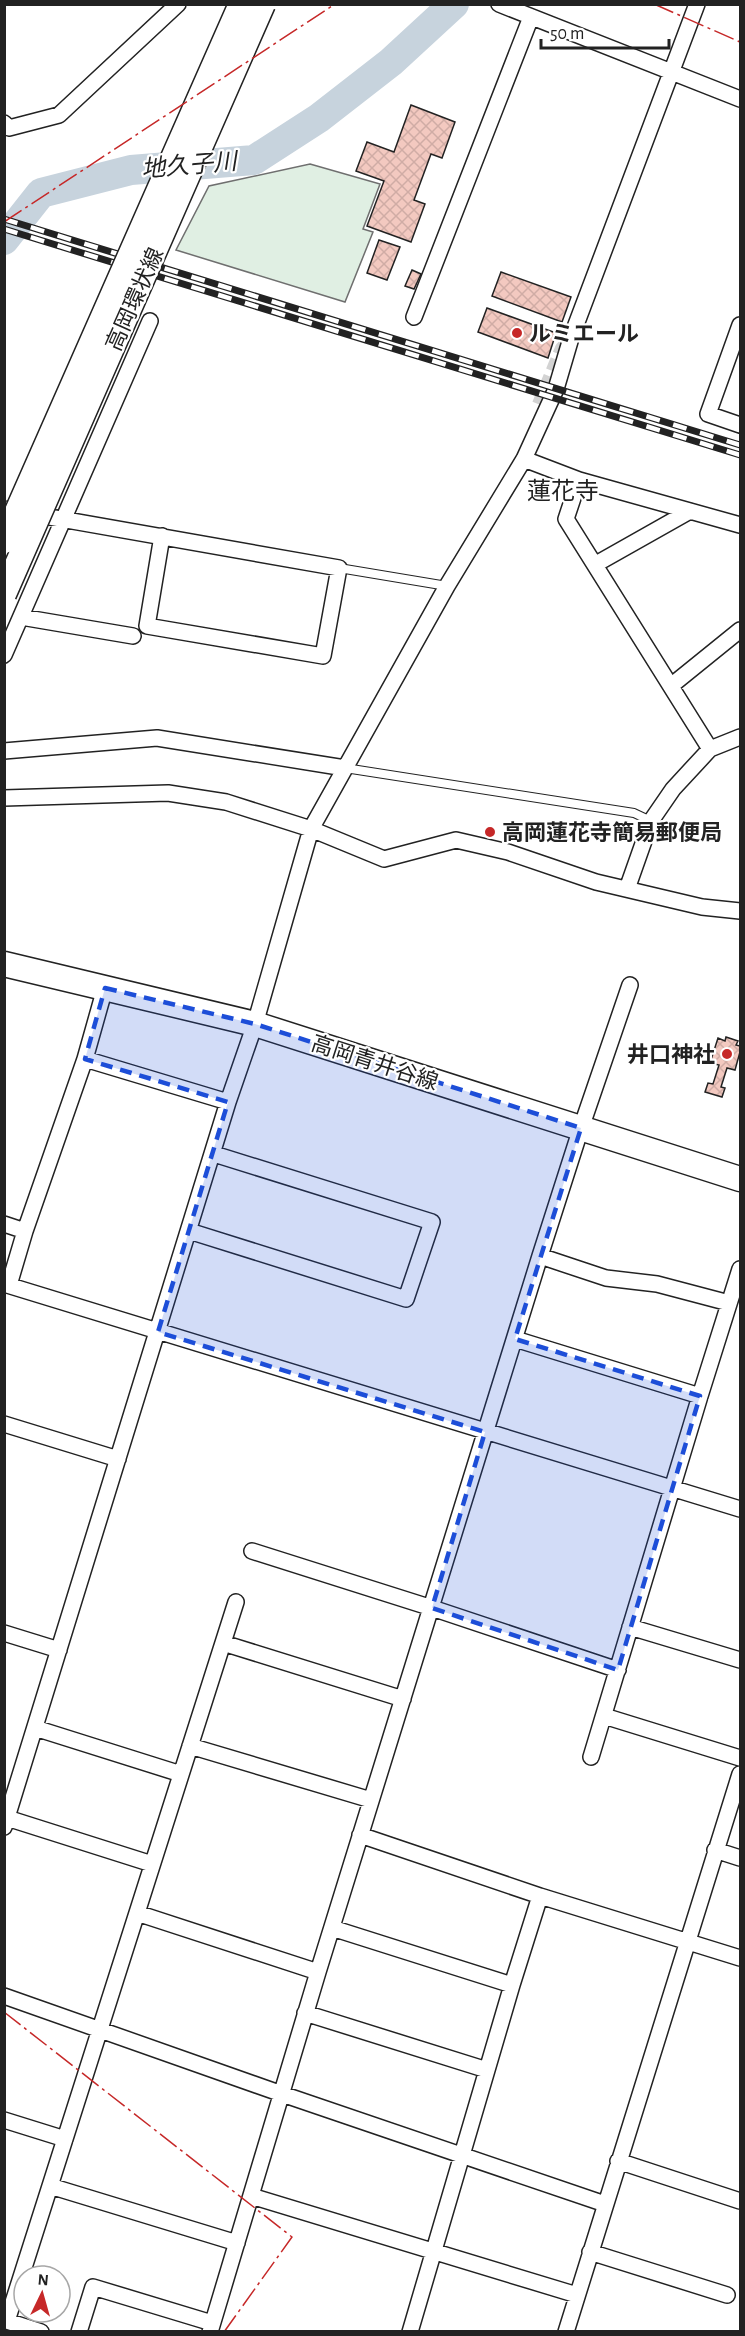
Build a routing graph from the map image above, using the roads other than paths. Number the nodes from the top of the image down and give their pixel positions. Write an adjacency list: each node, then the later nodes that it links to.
1 (178, 4): 9 (street)
2 (241, 4): 21 (main road, 高岡環状線, bridge)
3 (263, 4): 25 (main road, 高岡環状線, bridge)
4 (697, 4): 7 (street)
5 (501, 6): 6 (street)
6 (531, 17): 7 (street); 10 (street)
7 (671, 72): 8 (street); 14 (street)
8 (741, 99)
9 (4, 123)
10 (414, 317)
11 (150, 321): 18 (street)
12 (741, 325): 13 (street)
13 (741, 424)
14 (524, 459): 15 (street); 24 (street)
15 (579, 480): 17 (street); 22 (street)
16 (4, 509): 18 (street)
17 (690, 511): 19 (street); 22 (street)
18 (63, 519): 20 (street); 26 (street)
19 (741, 525)
20 (162, 536): 23 (street); 23 (street)
21 (4, 541)
22 (596, 564): 30 (street)
23 (339, 568): 24 (lane)
24 (447, 586): 34 (street)
25 (4, 594)
26 (21, 617): 28 (street); 29 (street)
27 (741, 630): 30 (street)
28 (134, 636)
29 (4, 655)
30 (672, 685): 32 (street)
31 (741, 737): 32 (street)
32 (710, 749): 36 (street)
33 (4, 751): 34 (street)
34 (345, 768): 36 (lane); 37 (street)
35 (4, 798): 37 (street)
36 (651, 821): 38 (street)
37 (311, 829): 38 (street); 43 (street)
38 (627, 889): 39 (street)
39 (741, 911)
40 (4, 964): 42 (main road, 高岡青井谷線)
41 (630, 985): 46 (street)
42 (105, 988): 43 (main road, 高岡青井谷線); 44 (street)
43 (255, 1024): 45 (street); 46 (main road, 高岡青井谷線)
44 (85, 1059): 45 (street); 50 (street)
45 (228, 1102): 47 (street)
46 (581, 1128): 48 (main road, 高岡青井谷線); 52 (street)
47 (213, 1154): 51 (street); 51 (street)
48 (741, 1179)
49 (4, 1224): 50 (street)
50 (25, 1231): 54 (street)
51 (189, 1231): 56 (street)
52 (540, 1256): 55 (street); 57 (street)
53 (741, 1269): 55 (street)
54 (7, 1284): 56 (street)
55 (729, 1303): 58 (street)
56 (158, 1332): 60 (street); 61 (street)
57 (515, 1338): 58 (street); 60 (street)
58 (700, 1396): 62 (street)
59 (4, 1424): 61 (street)
60 (485, 1432): 62 (street); 66 (street)
61 (118, 1459): 70 (street)
62 (673, 1488): 63 (street); 67 (street)
63 (741, 1509)
64 (252, 1551): 66 (street)
65 (236, 1602): 69 (street)
66 (432, 1608): 72 (street); 73 (street)
67 (630, 1627): 71 (street); 72 (street)
68 (4, 1633): 70 (street)
69 (223, 1643): 73 (street); 76 (street)
70 (59, 1650): 75 (street)
71 (741, 1660)
72 (618, 1670): 74 (street)
73 (403, 1699): 81 (street)
74 (604, 1716): 77 (street); 78 (street)
75 (35, 1728): 79 (street); 82 (street)
76 (190, 1746): 79 (street); 81 (street)
77 (591, 1757)
78 (741, 1758)
79 (181, 1774): 86 (street)
80 (741, 1774): 84 (street)
81 (371, 1800): 83 (street)
82 (6, 1823): 86 (street)
83 (360, 1835): 87 (street); 89 (street)
84 (715, 1850): 85 (street); 90 (street)
85 (741, 1858)
86 (152, 1864): 88 (street)
87 (540, 1896): 90 (street); 93 (street)
88 (137, 1913): 92 (street); 96 (street)
89 (332, 1928): 92 (street); 93 (street)
90 (687, 1942): 91 (street); 102 (street)
91 (741, 1958)
92 (318, 1972): 95 (street)
93 (512, 1985): 97 (street)
94 (4, 1996): 96 (street)
95 (305, 2013): 97 (street); 98 (street)
96 (100, 2028): 98 (street); 100 (street)
97 (487, 2070): 101 (street)
98 (282, 2094): 101 (street); 104 (street)
99 (4, 2120): 100 (street)
100 (65, 2139): 103 (street)
101 (463, 2156): 106 (street); 108 (street)
102 (618, 2161): 105 (street); 106 (street)
103 (50, 2186): 107 (street); 112 (street)
104 (251, 2196): 107 (street); 108 (street)
105 (741, 2201)
106 (605, 2204): 109 (street)
107 (237, 2243): 113 (street)
108 (434, 2252): 110 (street); 116 (street)
109 (590, 2252): 110 (street); 111 (street)
110 (577, 2295): 117 (street)
111 (727, 2295)
112 (6, 2323): 114 (street)
113 (211, 2327): 115 (street)
114 (41, 2331)
115 (79, 2331)
116 (410, 2331)
117 (566, 2331)

